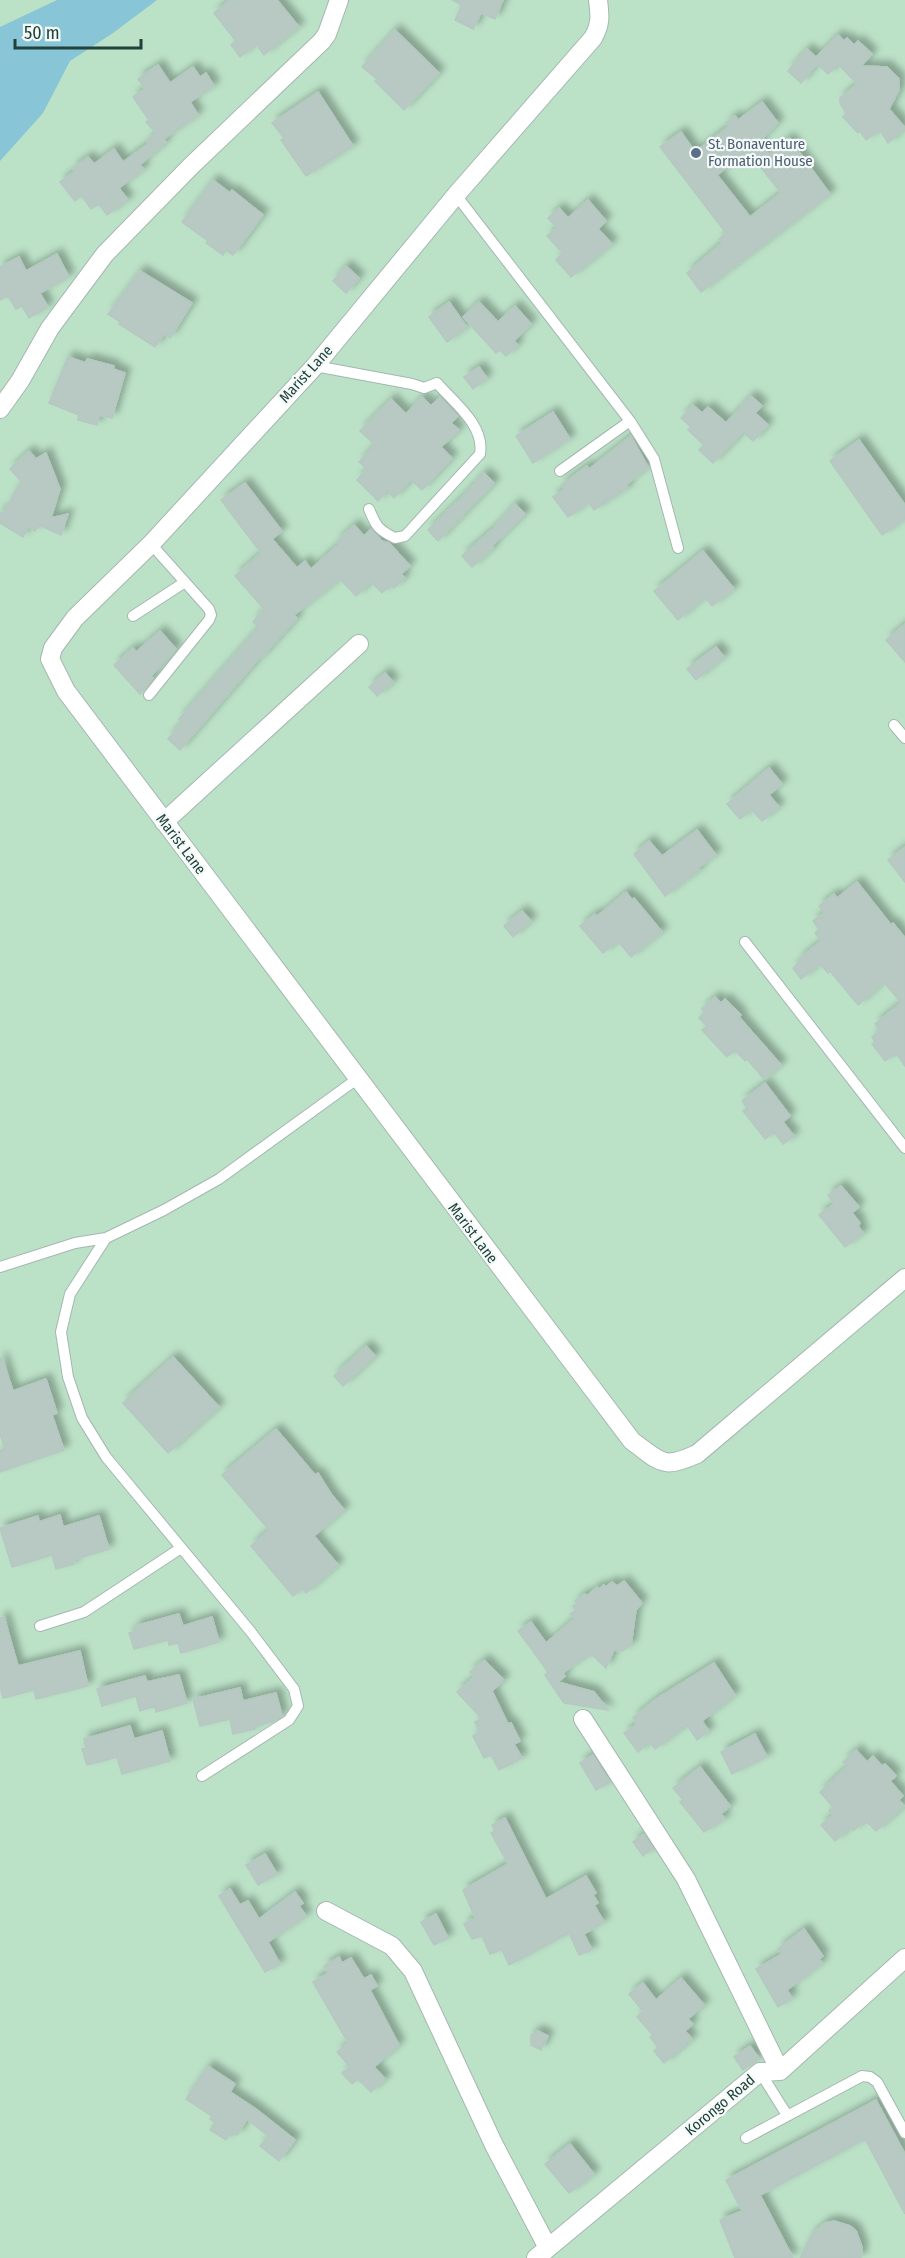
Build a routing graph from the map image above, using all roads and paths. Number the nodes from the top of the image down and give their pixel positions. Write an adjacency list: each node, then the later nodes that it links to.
1 (339, 0): 5 (street)
2 (598, 0): 3 (street, Marist Lane)
3 (456, 195): 4 (street, Marist Lane); 6 (lane)
4 (315, 366): 8 (lane); 9 (street, Marist Lane)
5 (0, 409)
6 (630, 421): 7 (lane); 10 (lane)
7 (560, 471)
8 (369, 509)
9 (151, 544): 11 (lane); 17 (street, Marist Lane)
10 (678, 548)
11 (185, 582): 12 (lane); 14 (lane)
12 (133, 616)
13 (359, 644): 17 (street)
14 (149, 695)
15 (894, 725): 16 (lane)
16 (905, 738)
17 (164, 822): 19 (street, Marist Lane)
18 (744, 942): 20 (lane)
19 (357, 1079): 21 (lane); 23 (street, Marist Lane)
20 (905, 1148)
21 (106, 1238): 22 (lane); 24 (lane)
22 (0, 1267)
23 (905, 1278)
24 (181, 1548): 25 (lane); 27 (lane)
25 (40, 1626)
26 (583, 1719): 30 (street)
27 (202, 1776)
28 (326, 1911): 35 (street)
29 (905, 1958): 30 (street)
30 (780, 2071): 31 (street, Korongo Road)
31 (760, 2072): 32 (lane); 35 (street, Korongo Road)
32 (787, 2115): 33 (lane); 34 (lane)
33 (905, 2133)
34 (746, 2138)
35 (542, 2253)

